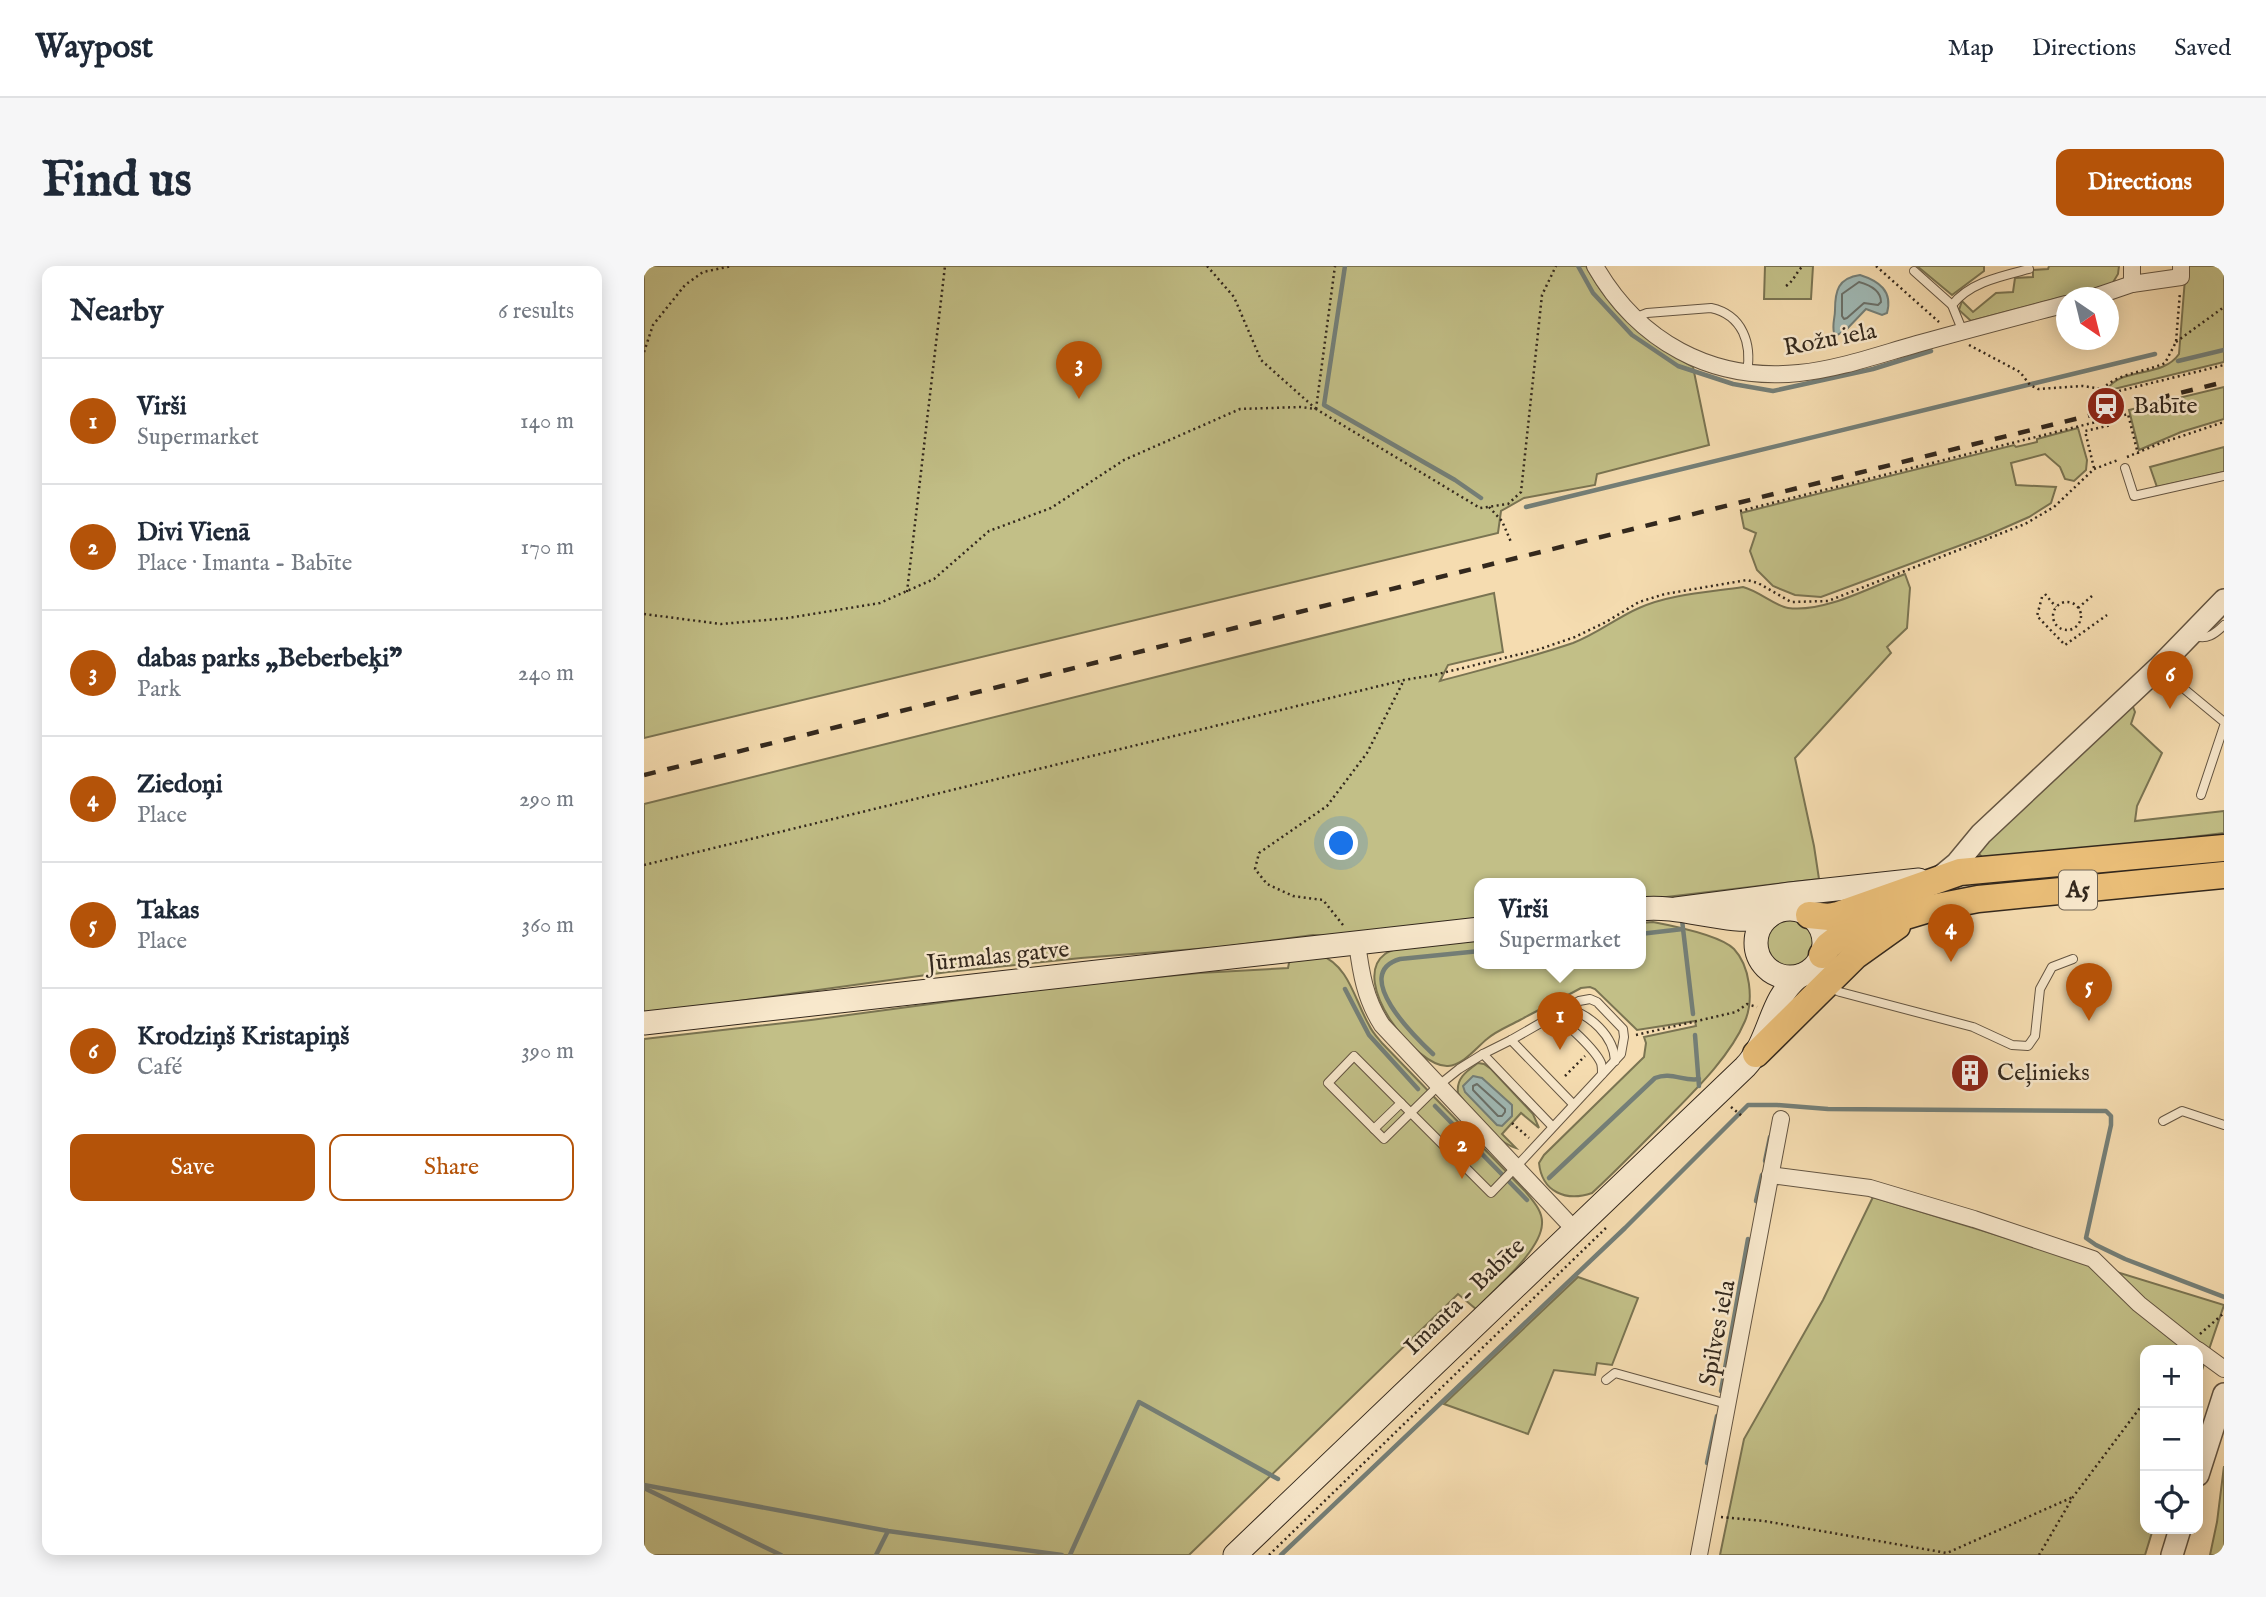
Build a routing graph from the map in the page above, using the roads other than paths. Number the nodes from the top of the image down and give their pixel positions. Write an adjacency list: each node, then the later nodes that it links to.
1 (1595, 266): 10 (street, Rožu iela)
2 (2132, 266): 6 (street)
3 (2029, 269): 8 (lane)
4 (1914, 271): 8 (lane)
5 (2181, 271): 6 (street)
6 (2132, 284): 7 (street)
7 (2119, 290)
8 (1952, 305): 11 (lane)
9 (2056, 307): 11 (street, Rožu iela)
10 (1634, 318): 12 (street, Rožu iela); 12 (lane)
11 (1958, 333): 12 (street, Rožu iela)
12 (1747, 372)
13 (2125, 468): 14 (lane)
14 (2224, 476)
15 (2224, 600): 17 (street)
16 (2224, 625): 17 (lane)
17 (2190, 634): 18 (street)
18 (2158, 668): 19 (lane); 23 (street)
19 (2224, 724): 20 (lane)
20 (2201, 795)
21 (2224, 848): 23 (highway, A5)
22 (2224, 875): 25 (highway, A5)
23 (1940, 878): 26 (main road, A5); 27 (highway, A5)
24 (1646, 908): 26 (main road)
25 (1933, 908): 31 (highway, A5); 35 (highway)
26 (1676, 909): 28 (main road); 32 (main road)
27 (1810, 915): 28 (main road); 31 (main road)
28 (1768, 917): 32 (main road)
29 (1474, 930): 30 (main road, Jūrmalas gatve)
30 (1357, 943): 38 (main road, Jūrmalas gatve); 45 (street)
31 (1822, 955): 34 (main road)
32 (1760, 958): 34 (main road); 44 (main road, Imanta - Babīte)
33 (2073, 959): 35 (lane)
34 (1799, 976): 41 (main road, Imanta - Babīte)
35 (1825, 984): 41 (highway)
36 (1567, 1009): 37 (lane); 42 (lane); 42 (lane)
37 (1553, 1017): 39 (lane); 43 (lane)
38 (644, 1023)
39 (1511, 1040): 40 (lane); 47 (lane)
40 (1483, 1054): 45 (lane); 52 (lane)
41 (1756, 1054): 44 (main road, Imanta - Babīte)
42 (1615, 1060): 43 (lane)
43 (1602, 1074): 47 (lane)
44 (1731, 1078): 56 (main road, Imanta - Babīte)
45 (1439, 1085): 48 (lane); 54 (street)
46 (1401, 1103): 48 (lane); 53 (lane); 53 (lane)
47 (1573, 1104): 52 (lane)
48 (1411, 1112): 53 (lane); 54 (lane)
49 (1782, 1119): 55 (street, Spilves iela)
50 (2164, 1121): 51 (lane)
51 (2224, 1125)
52 (1552, 1126): 54 (lane)
53 (1374, 1129)
54 (1516, 1167): 56 (street)
55 (1770, 1175): 57 (street); 62 (street, Spilves iela)
56 (1574, 1228): 66 (main road, Imanta - Babīte)
57 (2191, 1345)
58 (2203, 1354): 59 (street)
59 (2224, 1369)
60 (1606, 1380): 62 (lane)
61 (2224, 1394): 63 (street)
62 (1727, 1404): 67 (street, Spilves iela)
63 (2220, 1417): 64 (street)
64 (2200, 1471)
65 (2178, 1534): 68 (street)
66 (1235, 1555)
67 (1699, 1555)
68 (2172, 1555)

